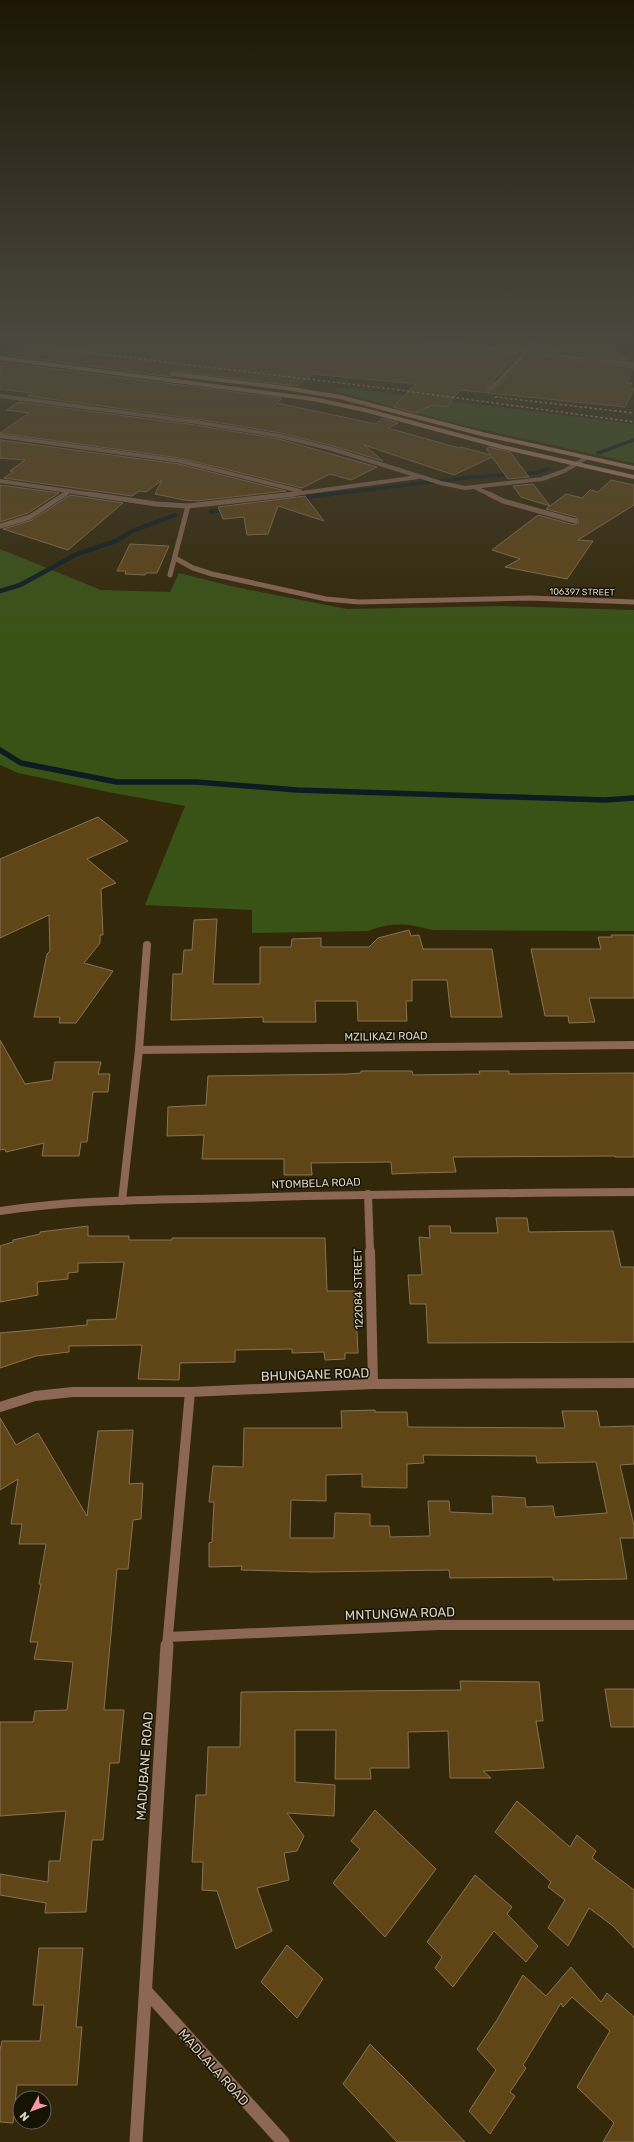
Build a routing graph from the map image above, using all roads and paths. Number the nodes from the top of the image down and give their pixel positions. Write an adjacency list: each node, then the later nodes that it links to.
1 (14, 438): 13 (street)
2 (288, 438): 8 (street)
3 (469, 438): 6 (main road)
4 (499, 438): 5 (main road)
5 (586, 458): 6 (street); 7 (main road)
6 (576, 464): 9 (main road); 11 (street)
7 (634, 468)
8 (421, 477): 11 (street); 13 (street)
9 (634, 477)
10 (0, 481): 12 (street)
11 (476, 488): 15 (street)
12 (68, 492): 14 (street); 16 (street)
13 (302, 492): 14 (street)
14 (188, 506): 17 (street)
15 (575, 521)
16 (0, 526)
17 (175, 558): 18 (street); 19 (street, 106397 STREET)
18 (170, 575)
19 (634, 602)
20 (147, 946): 22 (street)
21 (634, 1045): 22 (street, MZILIKAZI ROAD)
22 (139, 1050): 25 (street)
23 (634, 1192): 24 (street, NTOMBELA ROAD)
24 (368, 1194): 25 (street, NTOMBELA ROAD); 28 (street, 122084 STREET)
25 (122, 1201): 26 (street, NTOMBELA ROAD)
26 (0, 1211)
27 (634, 1383): 28 (street, BHUNGANE ROAD)
28 (373, 1384): 29 (street, BHUNGANE ROAD)
29 (190, 1392): 30 (street, BHUNGANE ROAD); 32 (street, MADUBANE ROAD)
30 (0, 1407)
31 (634, 1625): 32 (street, MNTUNGWA ROAD)
32 (168, 1637): 33 (street, MADUBANE ROAD)
33 (146, 1991): 34 (street, MADUBANE ROAD); 35 (street, MADLALA ROAD)
34 (136, 2142)
35 (283, 2142)

